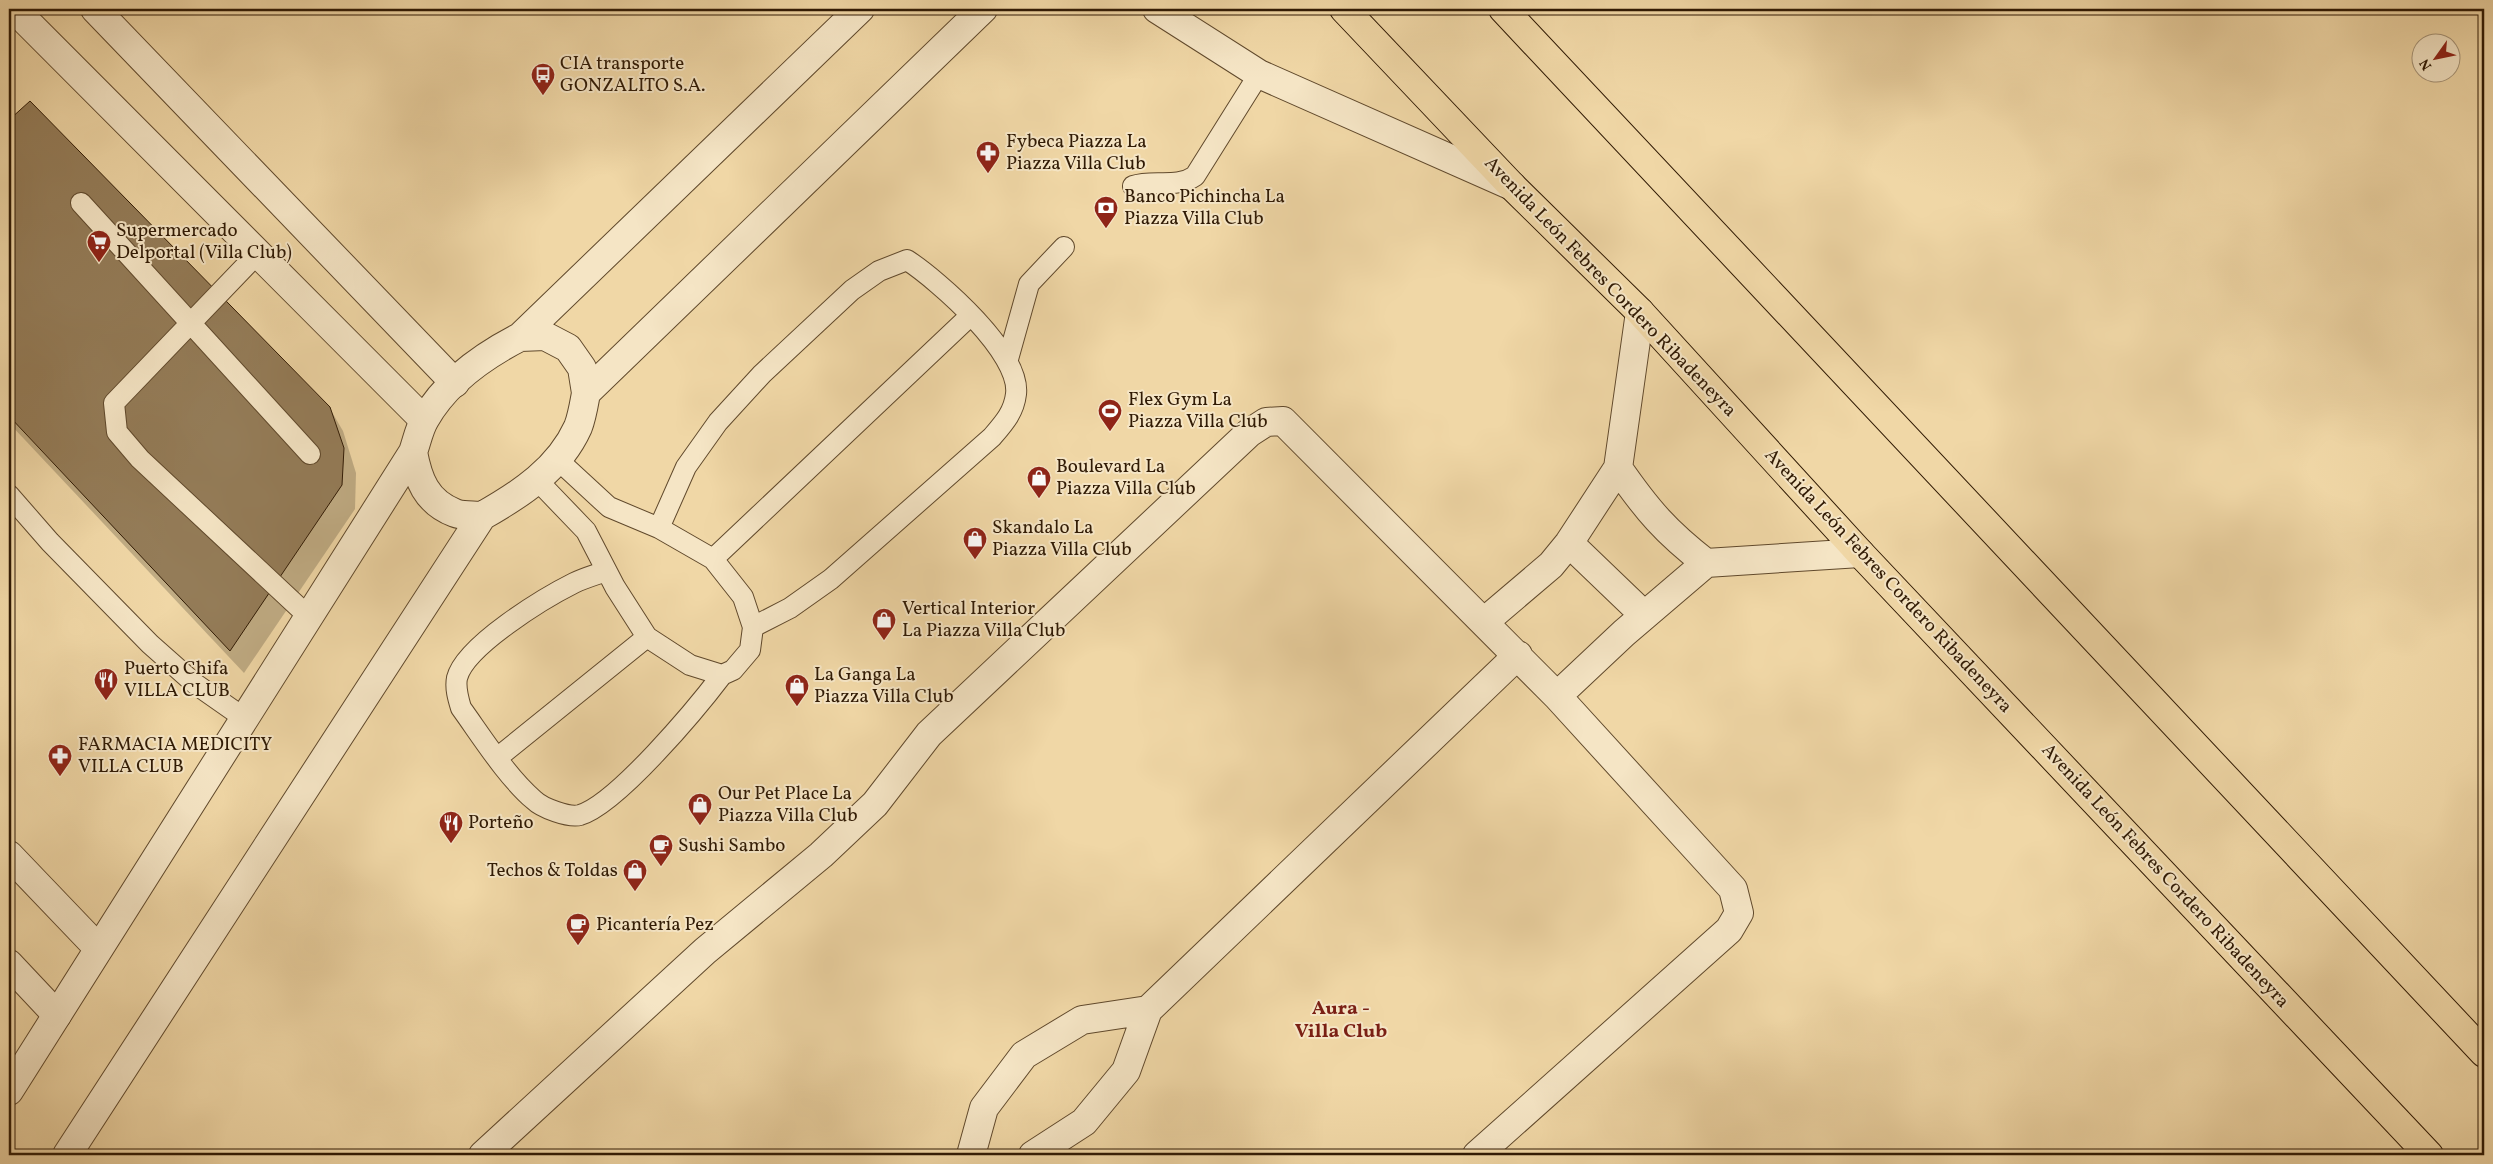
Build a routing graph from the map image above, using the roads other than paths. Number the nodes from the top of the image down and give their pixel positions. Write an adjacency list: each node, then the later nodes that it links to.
1 (95, 9): 19 (street)
2 (860, 9): 17 (street)
3 (983, 9): 20 (street)
4 (1157, 9): 8 (street)
5 (1344, 9): 10 (highway, Avenida León Febres Cordero Ribadeneyra)
6 (1503, 9): 50 (highway)
7 (23, 12): 13 (street)
8 (1259, 74): 9 (lane); 10 (street)
9 (1133, 186)
10 (1512, 186): 14 (highway, Avenida León Febres Cordero Ribadeneyra)
11 (81, 203): 16 (lane)
12 (1064, 247): 18 (lane)
13 (258, 253): 16 (lane); 21 (street)
14 (1640, 312): 25 (street); 31 (highway, Avenida León Febres Cordero Ribadeneyra)
15 (971, 315): 18 (lane); 29 (lane); 32 (lane)
16 (192, 324): 23 (lane); 36 (lane)
17 (520, 337): 19 (street); 20 (street)
18 (1008, 359): 38 (lane)
19 (455, 383): 21 (street)
20 (586, 393): 24 (street)
21 (424, 420): 22 (street)
22 (413, 452): 28 (street); 36 (street)
23 (310, 454)
24 (558, 460): 26 (street); 29 (lane)
25 (1618, 468): 30 (street); 33 (street)
26 (536, 480): 28 (street); 34 (lane)
27 (9, 495): 43 (lane)
28 (482, 516): 52 (street)
29 (659, 528): 32 (lane)
30 (1569, 543): 35 (street); 37 (street)
31 (1860, 553): 33 (street); 57 (highway, Avenida León Febres Cordero Ribadeneyra)
32 (713, 559): 38 (lane)
33 (1706, 563): 35 (street)
34 (606, 571): 39 (lane); 44 (lane)
35 (1644, 615): 42 (street)
36 (308, 616): 43 (street)
37 (1484, 622): 40 (street); 53 (street)
38 (753, 627): 41 (lane)
39 (647, 637): 41 (lane); 44 (lane)
40 (1518, 656): 42 (street); 48 (street)
41 (722, 675): 44 (lane)
42 (1557, 696): 56 (street)
43 (244, 718): 46 (street)
44 (497, 758)
45 (9, 855): 46 (street)
46 (98, 948): 49 (street)
47 (9, 964): 49 (street)
48 (1148, 1010): 54 (street); 55 (street)
49 (57, 1014): 51 (street)
50 (2484, 1053)
51 (9, 1091)
52 (67, 1155)
53 (483, 1155)
54 (971, 1155)
55 (1033, 1155)
56 (1477, 1155)
57 (2429, 1155)

